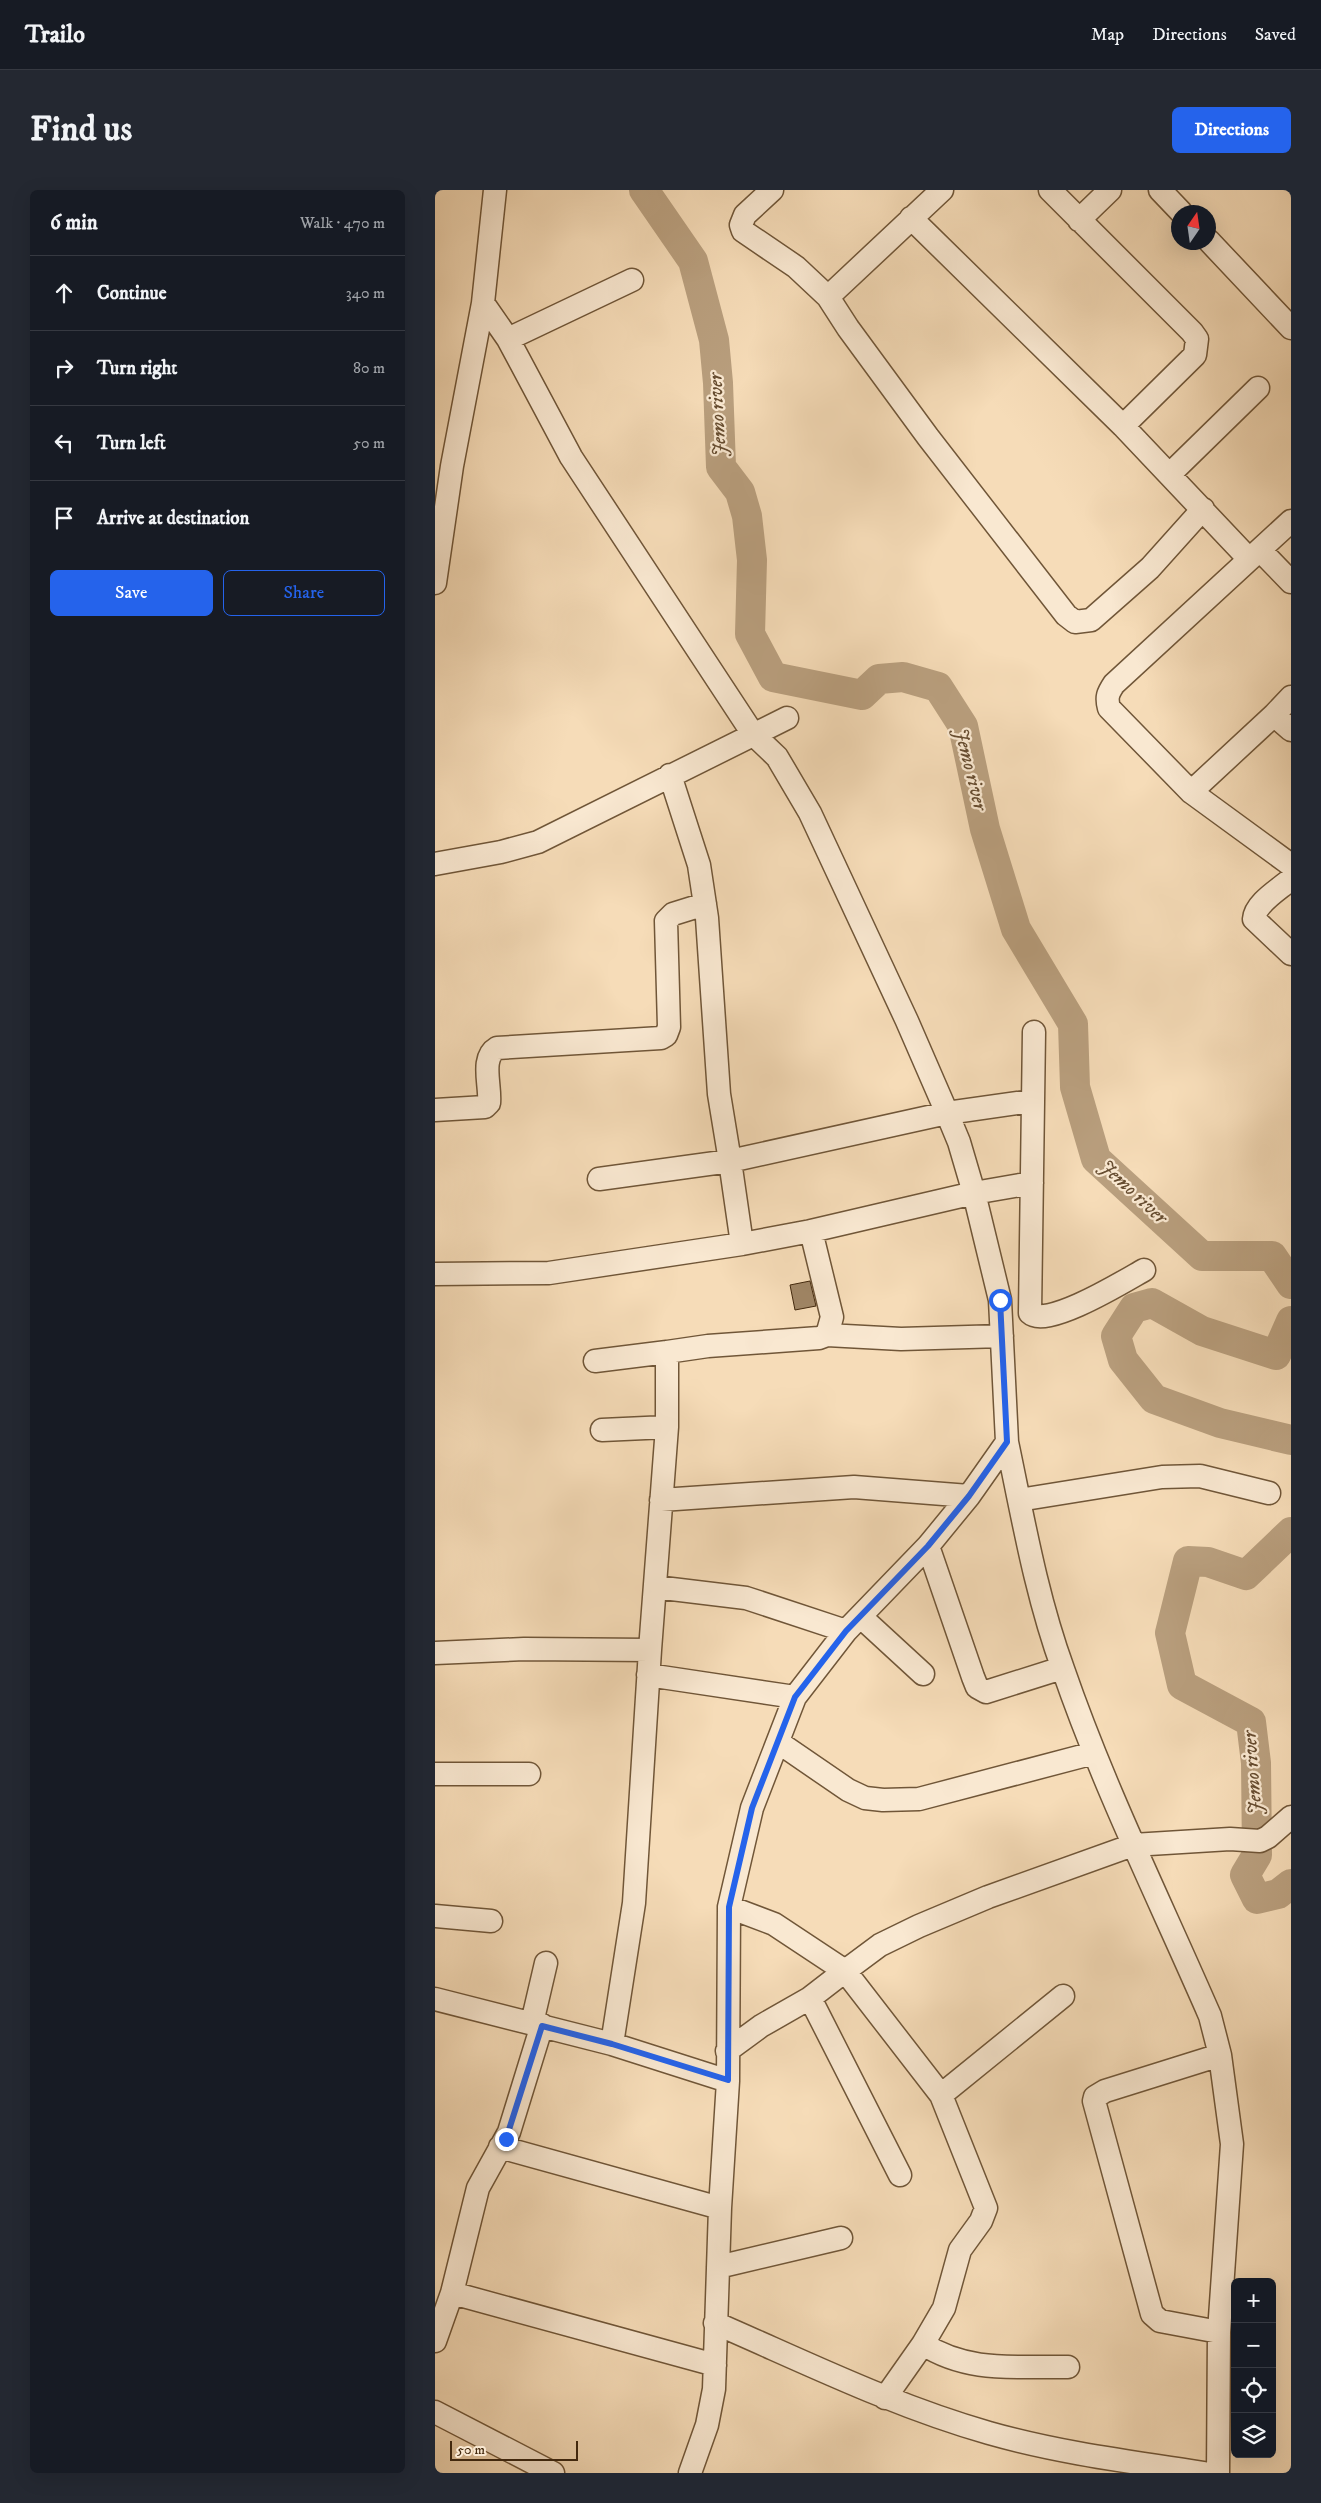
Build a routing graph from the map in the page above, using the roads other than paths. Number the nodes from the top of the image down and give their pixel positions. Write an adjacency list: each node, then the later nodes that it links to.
1 (495, 190): 13 (street)
2 (772, 190): 12 (street)
3 (942, 190): 8 (street)
4 (1050, 190): 9 (street)
5 (1110, 190): 9 (street)
6 (1160, 190): 7 (street)
7 (1174, 205)
8 (911, 218): 12 (street); 17 (street)
9 (1079, 220): 17 (street)
10 (1216, 248): 14 (street)
11 (631, 280): 15 (street)
12 (828, 297): 19 (street)
13 (483, 303): 15 (street); 23 (street)
14 (1291, 328)
15 (508, 339): 28 (street)
16 (1258, 388): 18 (street)
17 (1123, 426): 18 (street)
18 (1170, 474): 19 (street)
19 (1203, 509): 21 (street)
20 (1291, 522): 21 (street)
21 (1255, 554): 22 (street); 30 (street)
22 (1291, 582)
23 (435, 583)
24 (1291, 697): 25 (street)
25 (1274, 715): 27 (street); 30 (street)
26 (787, 718): 28 (street)
27 (1291, 730)
28 (753, 734): 29 (street); 39 (street)
29 (670, 775): 31 (street); 34 (street)
30 (1191, 792): 32 (street)
31 (435, 864)
32 (1291, 865)
33 (1291, 879): 35 (street)
34 (705, 904): 38 (street); 40 (street)
35 (1291, 954)
36 (1034, 1032): 37 (street)
37 (1032, 1102): 39 (street); 42 (street)
38 (435, 1110)
39 (947, 1113): 40 (street); 43 (street)
40 (730, 1161): 41 (street); 45 (street)
41 (599, 1179)
42 (1032, 1183): 43 (street); 46 (street)
43 (974, 1193): 44 (street); 49 (street)
44 (811, 1231): 45 (street); 48 (street)
45 (742, 1244): 47 (street)
46 (1144, 1270)
47 (435, 1274)
48 (827, 1335): 49 (street); 50 (street)
49 (1002, 1336): 54 (street)
50 (667, 1352): 51 (street); 52 (street)
51 (595, 1361)
52 (667, 1427): 53 (street); 57 (street)
53 (602, 1430)
54 (1007, 1442): 56 (street); 58 (street)
55 (1269, 1493): 58 (street)
56 (969, 1496): 57 (street); 59 (street)
57 (661, 1500): 60 (street)
58 (1019, 1500): 64 (street)
59 (928, 1546): 61 (street); 64 (street)
60 (655, 1587): 61 (street); 62 (street)
61 (853, 1624): 65 (street); 67 (street)
62 (649, 1650): 63 (street); 66 (street)
63 (435, 1653)
64 (1062, 1668): 69 (street)
65 (923, 1674)
66 (648, 1676): 67 (street); 83 (street)
67 (795, 1697): 68 (street)
68 (778, 1742): 69 (street); 74 (street)
69 (1094, 1753): 73 (street)
70 (435, 1774): 71 (street)
71 (529, 1774)
72 (1291, 1817): 73 (street)
73 (1133, 1845): 78 (street); 85 (street)
74 (729, 1907): 78 (street); 84 (street)
75 (435, 1916): 76 (street)
76 (491, 1920)
77 (546, 1963): 82 (street)
78 (845, 1971): 80 (street); 87 (street)
79 (1063, 1996): 87 (street)
80 (810, 1998): 84 (street); 89 (street)
81 (435, 1999): 82 (street)
82 (537, 2024): 83 (street); 88 (street)
83 (612, 2044): 86 (street)
84 (727, 2051): 86 (street)
85 (1220, 2055): 95 (street); 95 (street)
86 (728, 2080): 90 (street)
87 (941, 2095): 97 (street)
88 (500, 2147): 90 (street); 93 (street)
89 (900, 2175)
90 (720, 2208): 92 (street)
91 (841, 2238): 92 (street)
92 (718, 2267): 94 (street)
93 (452, 2293): 96 (street); 98 (street)
94 (715, 2323): 98 (street); 100 (street)
95 (1219, 2332): 105 (street)
96 (435, 2341)
97 (923, 2344): 99 (street); 100 (street)
98 (715, 2365): 103 (street)
99 (1067, 2367)
100 (885, 2398): 104 (street)
101 (435, 2412): 102 (street)
102 (553, 2473)
103 (690, 2473)
104 (1204, 2473)
105 (1218, 2473)

